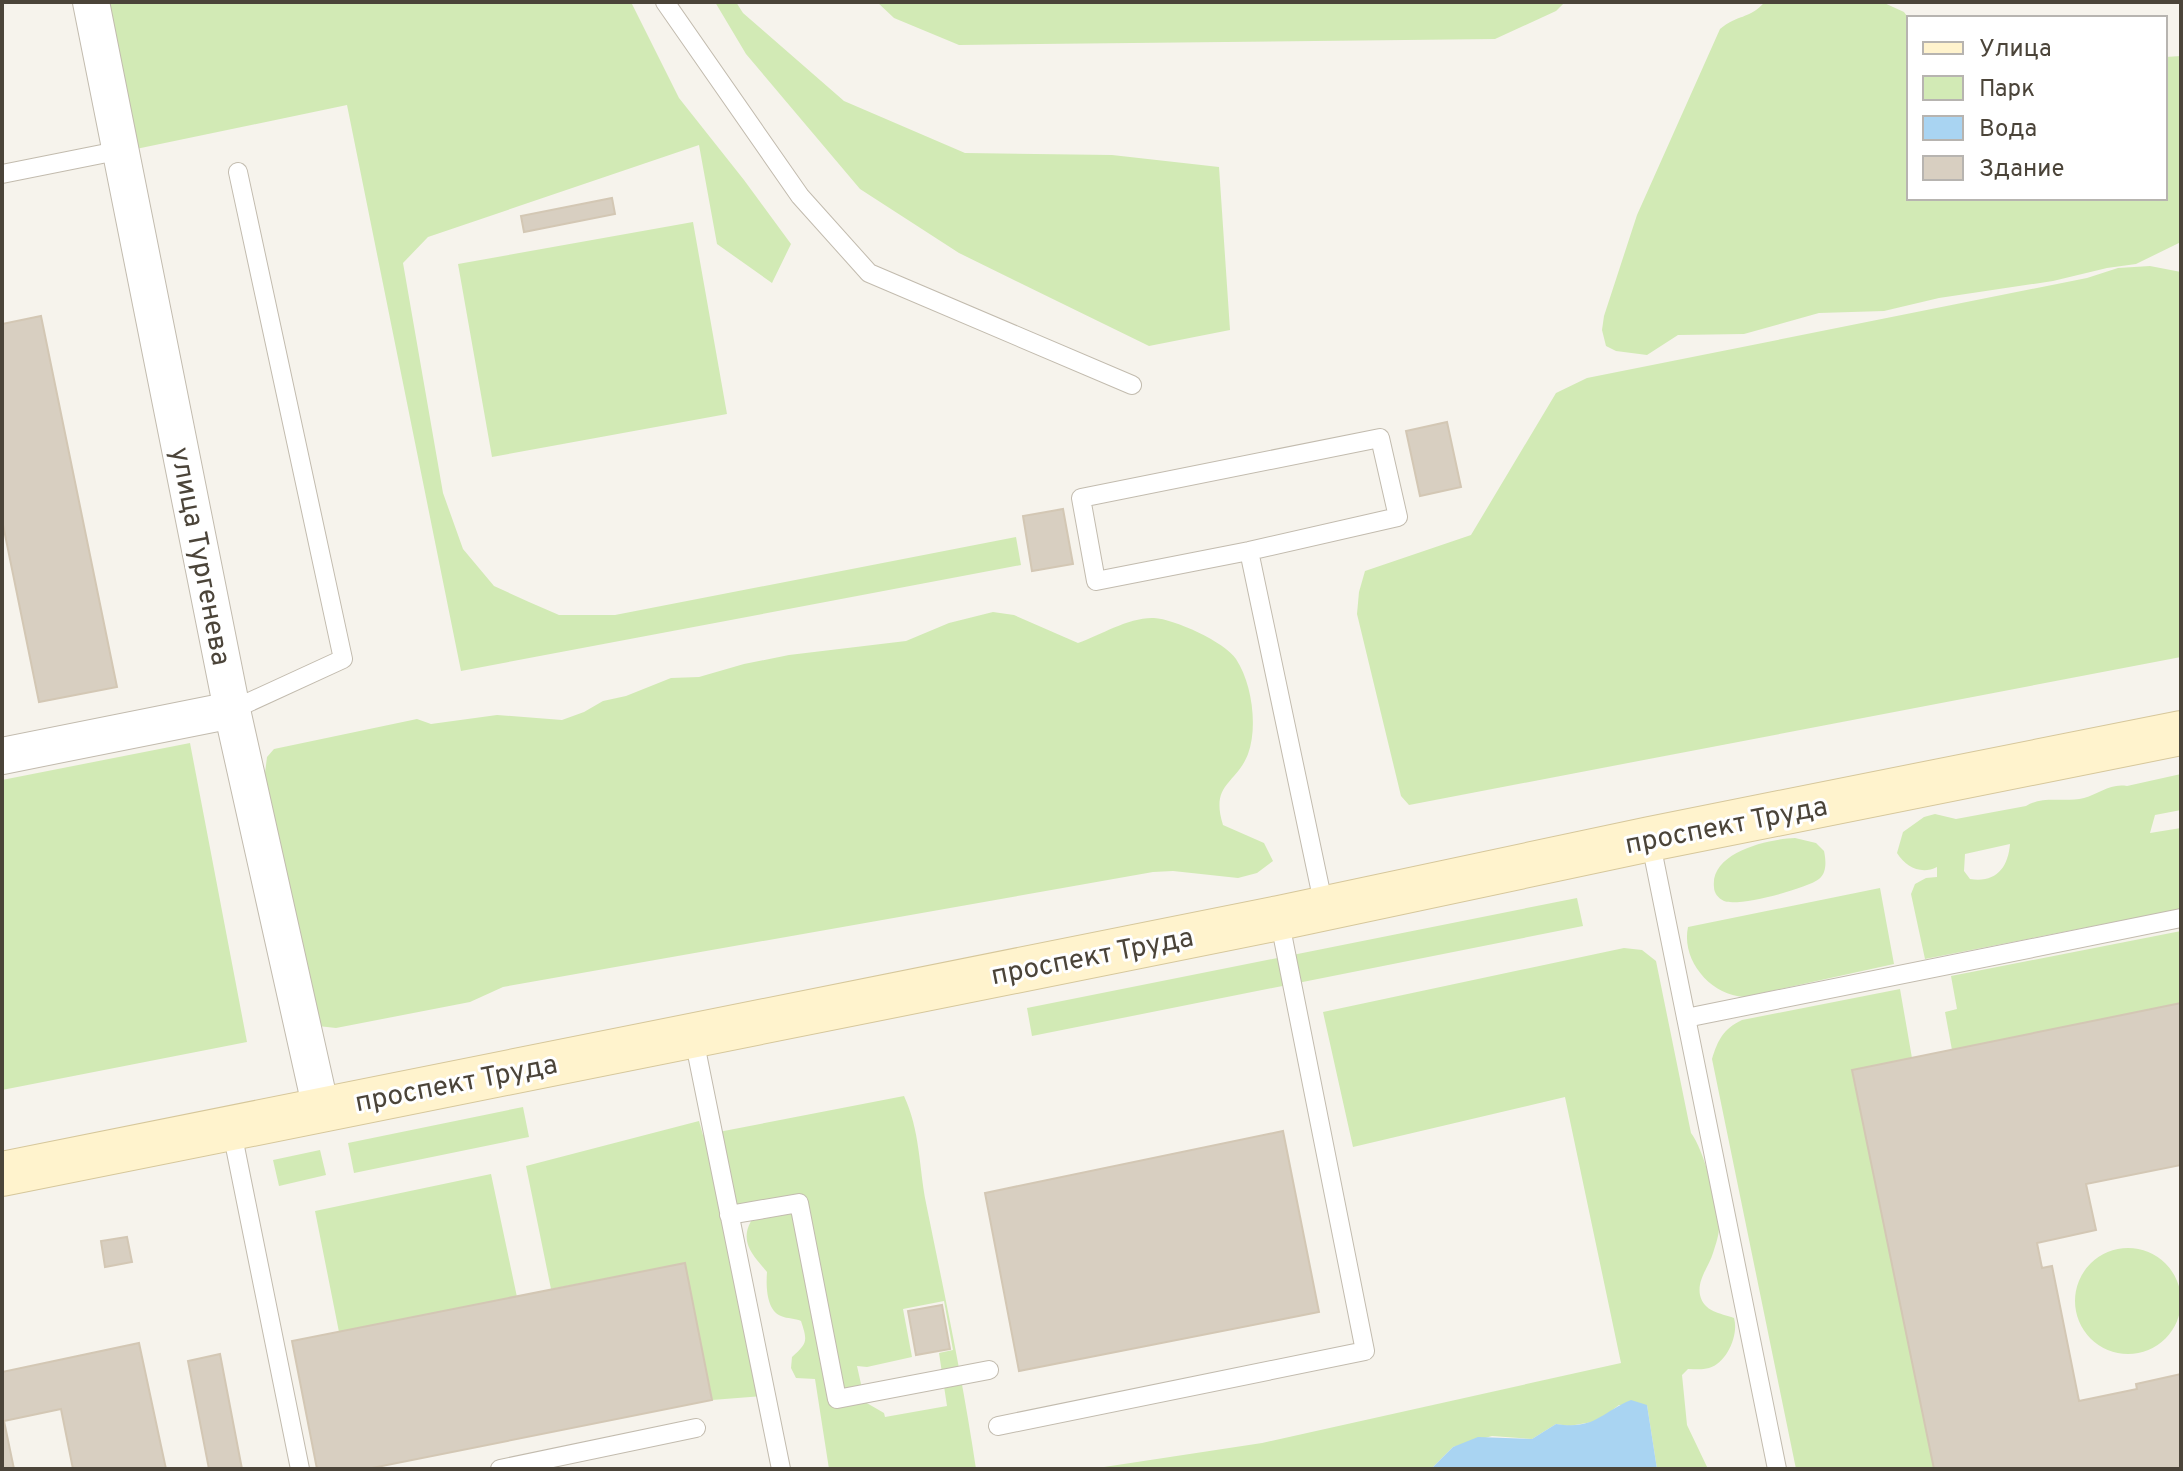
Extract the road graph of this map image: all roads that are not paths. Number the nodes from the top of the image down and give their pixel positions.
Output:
1 (91, 2) edge
2 (665, 2) edge
3 (122, 150) junction
4 (238, 172) dead end
5 (2, 174) edge
6 (1132, 385) dead end
7 (1249, 551) junction
8 (232, 710) junction
9 (2181, 733) edge
10 (2, 756) edge
11 (1650, 839) junction
12 (1324, 907) junction
13 (1279, 918) junction
14 (2181, 918) edge
15 (1686, 1018) junction
16 (693, 1034) junction
17 (321, 1109) junction
18 (231, 1127) junction
19 (2, 1174) edge
20 (729, 1215) junction
21 (989, 1370) dead end
22 (998, 1426) dead end
23 (696, 1428) dead end
24 (300, 1469) edge
25 (500, 1469) edge
26 (781, 1469) edge
27 (1777, 1469) edge

1 - 3 street, улица Тургенева
2 - 6 lane
3 - 5 lane
3 - 8 street, улица Тургенева
4 - 8 lane
7 - 7 lane
7 - 12 lane
8 - 10 street
8 - 17 street, улица Тургенева
9 - 11 main road, проспект Труда
11 - 12 main road, проспект Труда
11 - 15 lane
12 - 13 main road, проспект Труда
13 - 16 main road, проспект Труда
13 - 22 lane
14 - 15 lane
15 - 27 lane
16 - 17 main road, проспект Труда
16 - 20 lane
17 - 18 main road, проспект Труда
18 - 19 main road, проспект Труда
18 - 24 lane
20 - 21 lane
20 - 26 lane
23 - 25 lane

